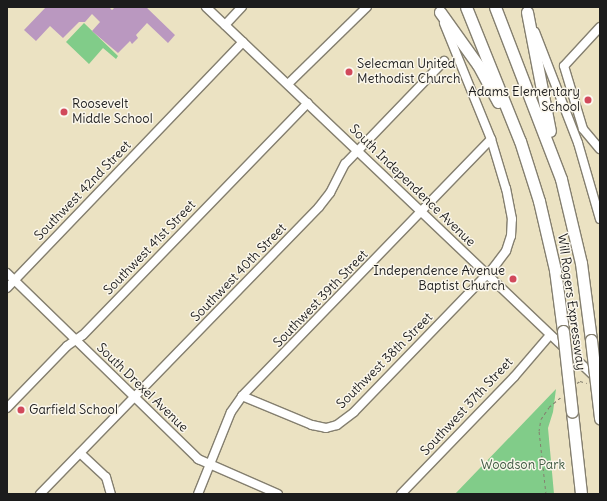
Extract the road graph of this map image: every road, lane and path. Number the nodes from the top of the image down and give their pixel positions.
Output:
1 (206, 7) edge
2 (242, 7) edge
3 (367, 7) edge
4 (466, 7) edge
5 (496, 7) edge
6 (439, 9) edge
7 (526, 10) edge
8 (225, 24) junction
9 (600, 27) edge
10 (243, 42) junction
11 (444, 61) dead end
12 (288, 84) junction
13 (308, 103) junction
14 (491, 139) junction
15 (520, 141) junction
16 (600, 149) edge
17 (358, 150) junction
18 (554, 158) junction
19 (422, 212) junction
20 (600, 219) edge
21 (7, 273) edge
22 (487, 275) junction
23 (14, 280) junction
24 (7, 288) edge
25 (550, 335) junction
26 (75, 340) junction
27 (597, 383) edge
28 (574, 386) dead end
29 (564, 394) dead end
30 (242, 396) junction
31 (134, 398) junction
32 (7, 408) edge
33 (600, 418) edge
34 (80, 453) junction
35 (209, 466) junction
36 (40, 494) edge
37 (111, 494) edge
38 (198, 494) edge
39 (278, 494) edge
40 (401, 494) edge
41 (546, 494) edge
42 (581, 494) edge

1 - 8 street, South Independence Avenue
2 - 8 street
3 - 12 street
4 - 15 highway, Will Rogers Expressway
5 - 18 highway, Will Rogers Expressway
6 - 14 street, Southwest 38th Street
6 - 15 highway
7 - 18 highway
7 - 20 street
8 - 10 street, South Independence Avenue
9 - 16 street
10 - 12 street, South Independence Avenue
10 - 23 street, Southwest 42nd Street
11 - 17 street, Southwest 40th Street
12 - 13 street, South Independence Avenue
13 - 17 street, South Independence Avenue
13 - 26 street, Southwest 41st Street
14 - 19 street, Southwest 39th Street
14 - 22 street, Southwest 38th Street
15 - 42 highway, Will Rogers Expressway, bridge
17 - 19 street, South Independence Avenue
17 - 31 street, Southwest 40th Street
18 - 33 highway, Will Rogers Expressway, bridge
19 - 22 street, South Independence Avenue
19 - 30 street, Southwest 39th Street
21 - 23 street, South Drexel Avenue
22 - 25 street, South Independence Avenue
22 - 30 street, Southwest 38th Street
23 - 24 street, Southwest 42nd Street
23 - 26 street, South Drexel Avenue
25 - 27 street, South Independence Avenue
25 - 40 street, Southwest 37th Street
26 - 31 street, South Drexel Avenue
26 - 32 street, Southwest 41st Street
27 - 28 path
29 - 41 path
30 - 35 street, Southwest 39th Street
31 - 34 street, Southwest 40th Street
31 - 35 street, South Drexel Avenue
34 - 36 street, Southwest 40th Street
34 - 37 street
35 - 38 street, Southwest 39th Street
35 - 39 street, South Drexel Avenue

